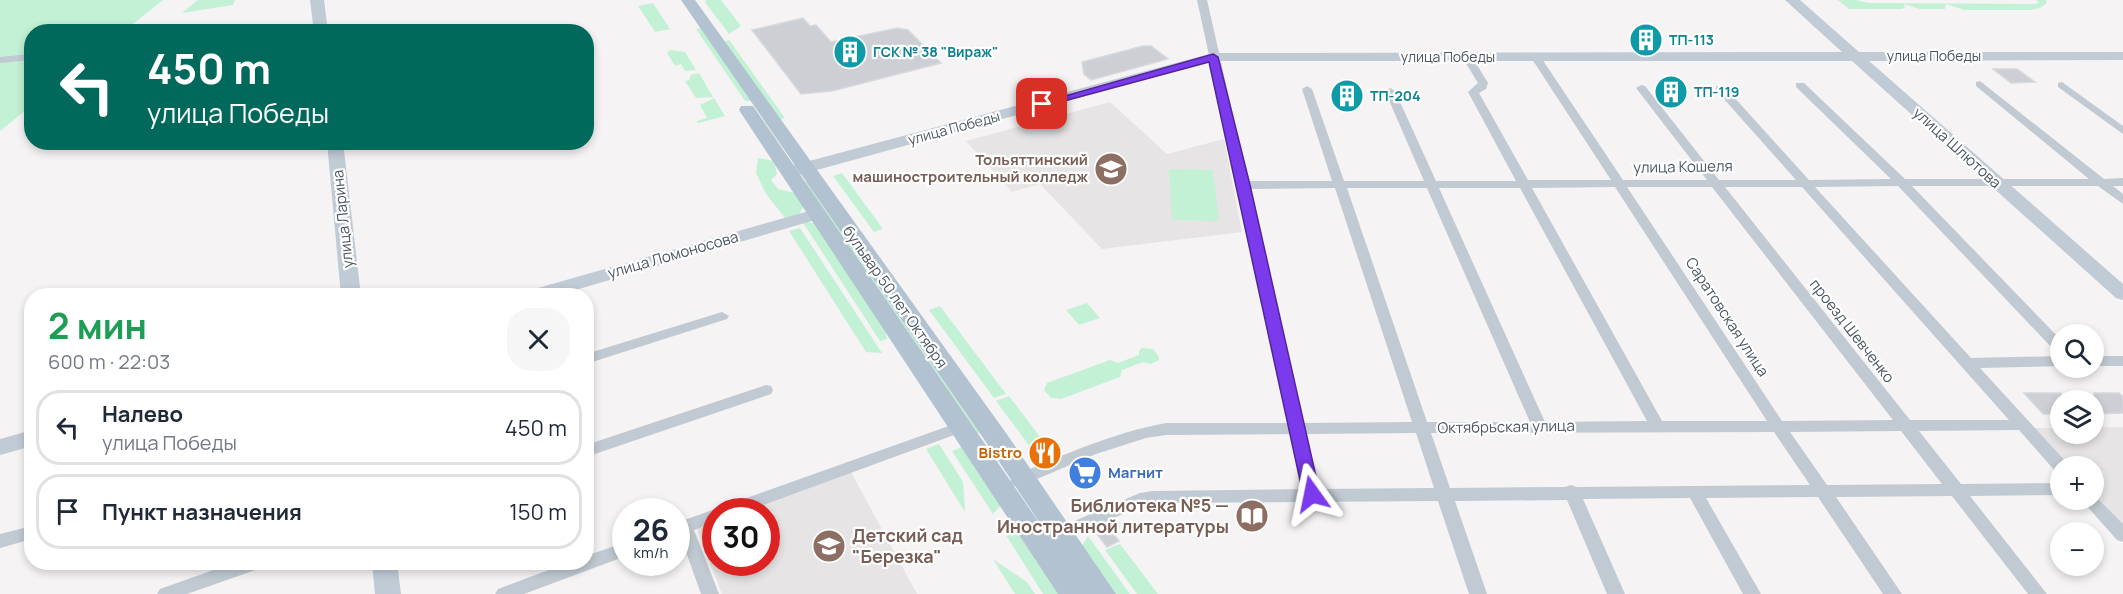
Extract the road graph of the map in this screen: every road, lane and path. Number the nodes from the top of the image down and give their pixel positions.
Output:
1 (317, 0) edge
2 (672, 0) edge
3 (688, 0) edge
4 (1202, 0) edge
5 (1792, 0) edge
6 (320, 24) edge
7 (697, 25) junction
8 (1855, 56) junction
9 (2123, 56) edge
10 (1213, 57) junction
11 (1467, 57) junction
12 (1536, 57) junction
13 (24, 58) edge
14 (0, 60) edge
15 (1980, 84) dead end
16 (1800, 85) dead end
17 (2061, 85) dead end
18 (1641, 88) dead end
19 (1720, 88) dead end
20 (1307, 89) dead end
21 (1390, 91) dead end
22 (2123, 131) edge
23 (336, 150) edge
24 (797, 170) junction
25 (1900, 181) junction
26 (1713, 182) junction
27 (1803, 182) junction
28 (1995, 182) junction
29 (2100, 182) junction
30 (2123, 182) edge
31 (1524, 183) junction
32 (1619, 183) junction
33 (1244, 185) junction
34 (1340, 185) junction
35 (1432, 185) junction
36 (2123, 200) edge
37 (816, 214) junction
38 (350, 288) edge
39 (559, 288) edge
40 (2123, 294) edge
41 (722, 316) dead end
42 (2050, 338) edge
43 (594, 356) edge
44 (2050, 361) edge
45 (2104, 361) edge
46 (2123, 362) edge
47 (1967, 363) junction
48 (766, 390) dead end
49 (2023, 425) junction
50 (1539, 426) junction
51 (1657, 426) junction
52 (1778, 426) junction
53 (1907, 426) junction
54 (960, 427) junction
55 (1297, 428) junction
56 (1422, 428) junction
57 (24, 440) edge
58 (0, 447) edge
59 (594, 448) edge
60 (2051, 456) edge
61 (1023, 478) junction
62 (1000, 488) junction
63 (2050, 489) edge
64 (1822, 490) junction
65 (1957, 490) junction
66 (1694, 491) junction
67 (1571, 492) junction
68 (1444, 493) junction
69 (1312, 494) junction
70 (763, 498) edge
71 (2100, 510) edge
72 (24, 534) edge
73 (1060, 534) junction
74 (2123, 535) edge
75 (0, 542) edge
76 (1038, 543) junction
77 (690, 548) edge
78 (612, 554) edge
79 (594, 561) edge
80 (235, 570) edge
81 (385, 570) edge
82 (569, 570) edge
83 (166, 594) edge
84 (388, 594) edge
85 (504, 594) edge
86 (710, 594) edge
87 (1073, 594) edge
88 (1102, 594) edge
89 (1478, 594) edge
90 (1616, 594) edge
91 (1752, 594) edge
92 (1893, 594) edge
93 (2038, 594) edge

1 - 6 main road
2 - 7 main road, бульвар 50 лет Октября
3 - 7 main road, бульвар 50 лет Октября
4 - 10 street
5 - 8 main road, улица Шлютова
7 - 24 main road, бульвар 50 лет Октября
8 - 9 main road, улица Победы
8 - 12 main road, улица Победы
8 - 28 main road, улица Шлютова
10 - 11 main road, улица Победы
10 - 24 main road, улица Победы
10 - 33 street
11 - 12 main road, улица Победы
11 - 31 street
12 - 32 street, Саратовская улица
13 - 14 street
15 - 29 street
16 - 25 street
17 - 22 street
18 - 26 street, проезд Шевченко
19 - 27 street
20 - 34 street
21 - 35 street
23 - 38 main road, улица Ларина
24 - 37 main road, бульвар 50 лет Октября
24 - 61 main road, бульвар 50 лет Октября
25 - 27 street, улица Кошеля
25 - 28 street, улица Кошеля
25 - 42 street
26 - 27 street, улица Кошеля
26 - 32 street, улица Кошеля
26 - 53 street, проезд Шевченко
27 - 47 street
28 - 29 street, улица Кошеля
28 - 40 main road, улица Шлютова
29 - 30 street, улица Кошеля
29 - 36 street
31 - 32 street, улица Кошеля
31 - 35 street, улица Кошеля
31 - 51 street
32 - 52 street, Саратовская улица
33 - 34 street, улица Кошеля
33 - 55 street
34 - 35 street, улица Кошеля
34 - 56 street
35 - 50 street
37 - 39 main road, улица Ломоносова
37 - 54 main road, бульвар 50 лет Октября
41 - 43 street
44 - 47 street
45 - 46 street
47 - 49 street
48 - 59 street
49 - 53 street, Октябрьская улица
49 - 60 street
50 - 51 street, Октябрьская улица
50 - 56 street, Октябрьская улица
51 - 52 street, Октябрьская улица
52 - 53 street, Октябрьская улица
52 - 64 street, Саратовская улица
53 - 65 street, проезд Шевченко
54 - 62 main road, бульвар 50 лет Октября
54 - 70 street
55 - 56 street, Октябрьская улица
55 - 61 street, Октябрьская улица
55 - 69 street
56 - 68 street
57 - 58 main road
61 - 62 street, Октябрьская улица
61 - 73 main road, бульвар 50 лет Октября
62 - 76 main road, бульвар 50 лет Октября
63 - 65 street
64 - 65 street
64 - 66 street
64 - 92 street, Саратовская улица
65 - 93 street, проезд Шевченко
66 - 67 street
66 - 91 street
67 - 68 street
67 - 90 street
68 - 69 street
68 - 89 street
69 - 73 street
71 - 74 street
72 - 75 street
73 - 76 street
73 - 88 main road, бульвар 50 лет Октября
76 - 87 main road, бульвар 50 лет Октября
77 - 86 street
78 - 79 street
80 - 83 street
81 - 84 main road
82 - 85 street

